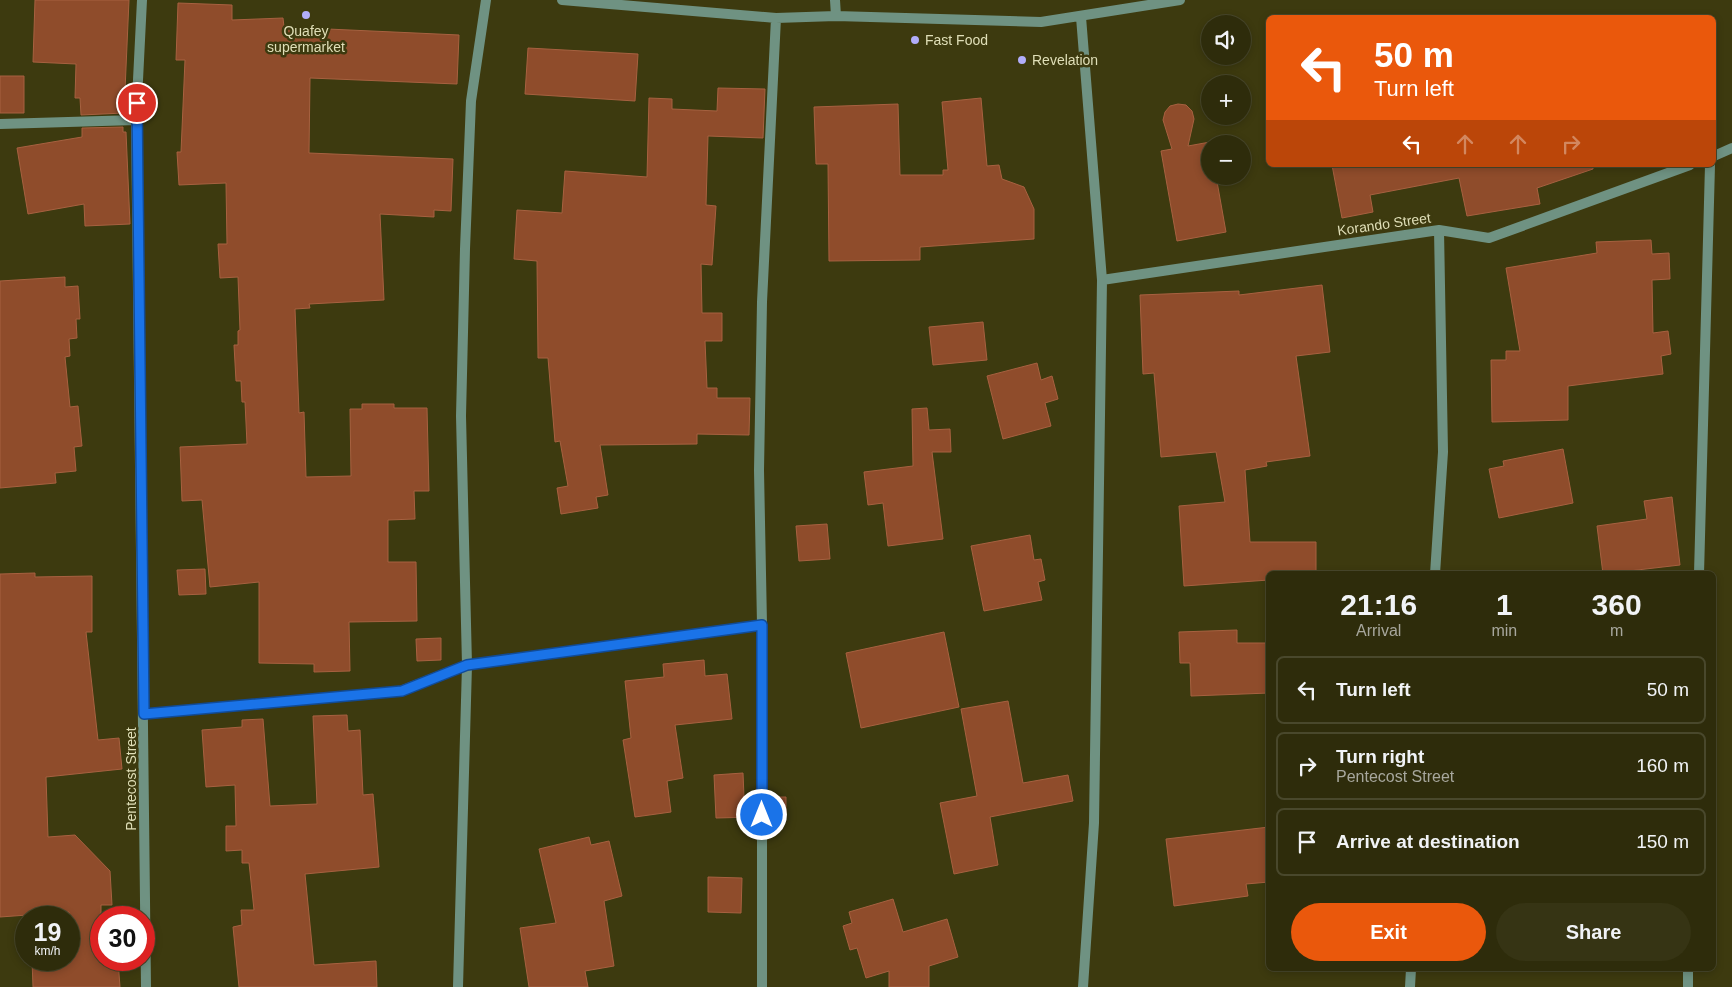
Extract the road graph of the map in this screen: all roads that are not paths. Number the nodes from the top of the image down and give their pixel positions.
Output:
1 (142, 0) edge
2 (486, 0) edge
3 (562, 0) edge
4 (835, 0) edge
5 (1180, 0) edge
6 (836, 16) junction
7 (1081, 17) junction
8 (776, 18) junction
9 (136, 120) junction
10 (0, 124) edge
11 (1732, 148) edge
12 (1716, 155) edge
13 (1684, 167) edge
14 (1710, 167) edge
15 (1439, 230) junction
16 (1102, 280) junction
17 (1435, 571) edge
18 (1699, 571) edge
19 (762, 625) junction
20 (467, 665) junction
21 (144, 714) junction
22 (1411, 971) edge
23 (1688, 971) edge
24 (146, 987) edge
25 (458, 987) edge
26 (762, 987) edge
27 (1083, 987) edge
28 (1410, 987) edge
29 (1688, 987) edge

1 - 9 street, Pentecost Street
2 - 20 street
3 - 8 street
4 - 6 street
5 - 7 street
6 - 7 street
6 - 8 street
7 - 16 street
8 - 19 street
9 - 10 street
9 - 21 street, Pentecost Street
11 - 12 street
13 - 15 street, Korando Street
14 - 18 street
15 - 16 street, Korando Street
15 - 17 street
16 - 27 street
19 - 20 street
19 - 26 street
20 - 21 street
20 - 25 street
21 - 24 street, Pentecost Street
22 - 28 street
23 - 29 street

